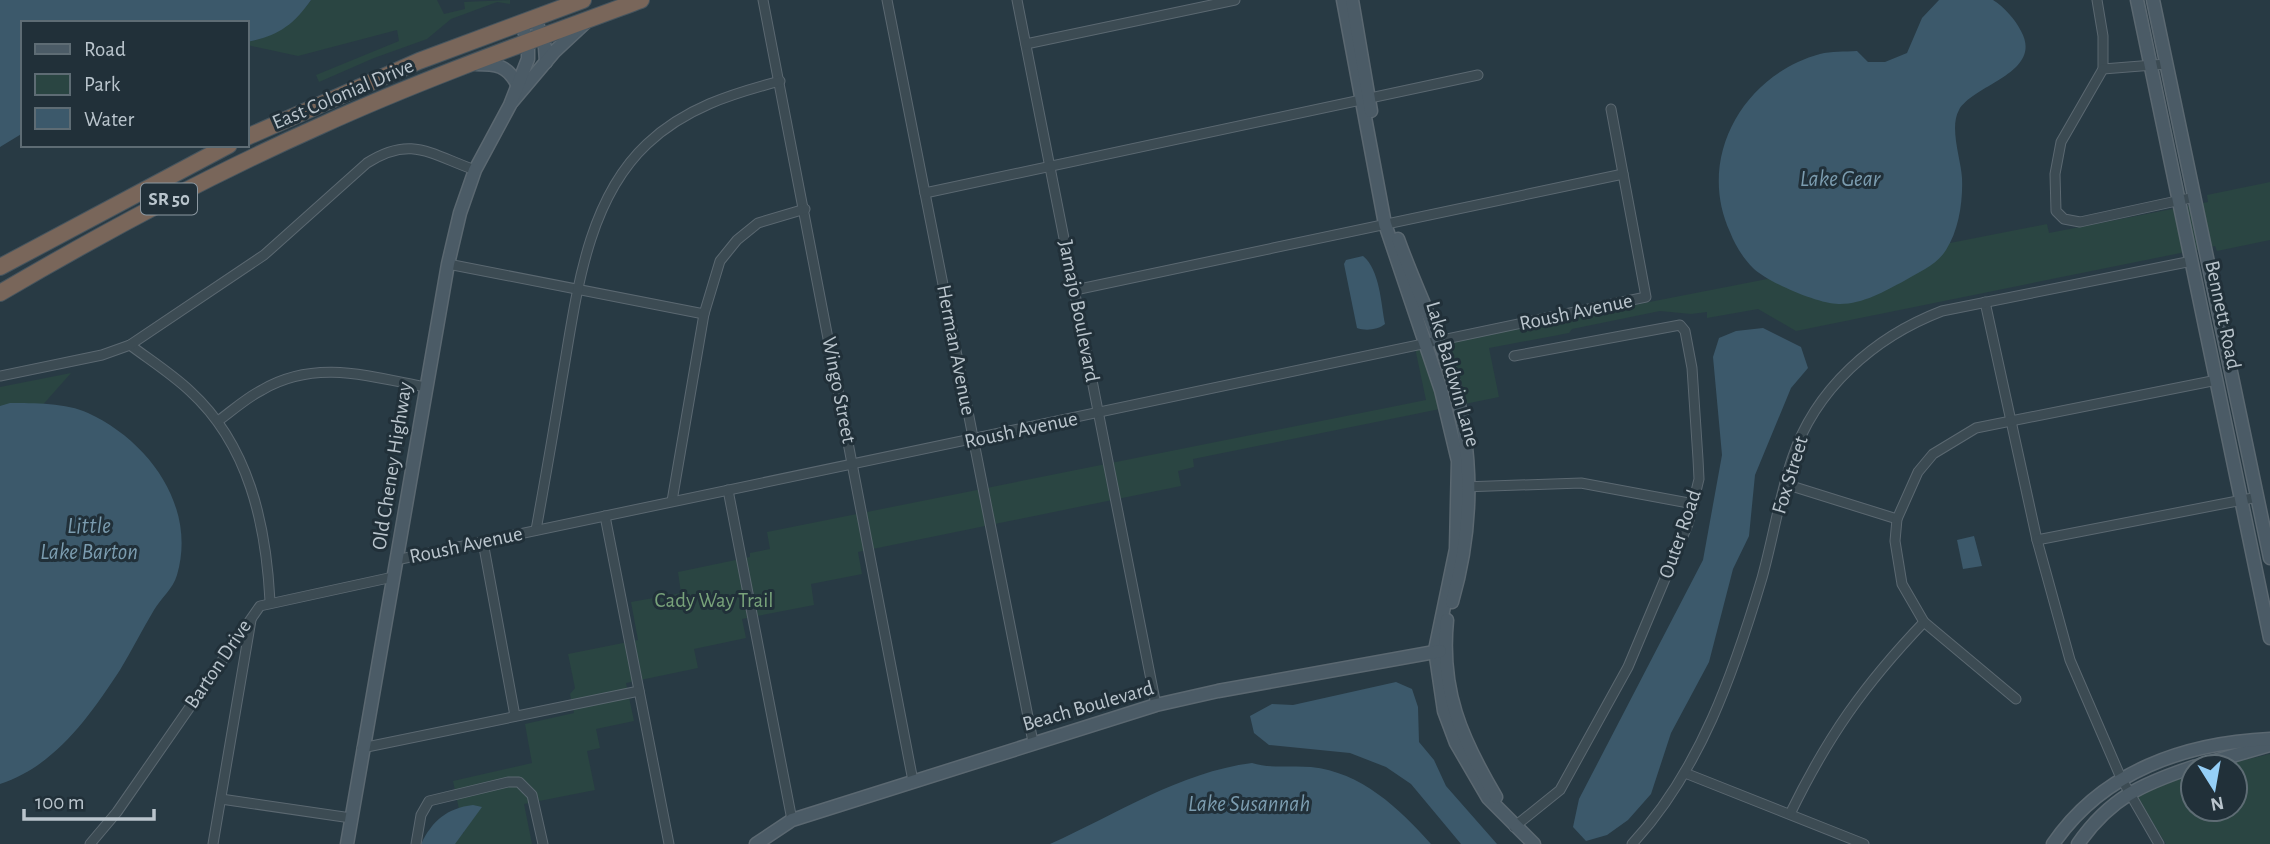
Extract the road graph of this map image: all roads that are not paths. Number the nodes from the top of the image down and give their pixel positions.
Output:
1 (583, 0) edge
2 (641, 0) edge
3 (763, 0) edge
4 (887, 0) edge
5 (1017, 0) edge
6 (1235, 0) edge
7 (1343, 0) edge
8 (1352, 0) edge
9 (2097, 0) edge
10 (2137, 0) edge
11 (2153, 0) edge
12 (590, 19) junction
13 (528, 20) junction
14 (535, 40) junction
15 (1026, 44) junction
16 (545, 62) junction
17 (2166, 64) junction
18 (466, 65) junction
19 (2151, 67) junction
20 (2103, 69) junction
21 (1478, 75) dead end
22 (780, 81) junction
23 (517, 84) junction
24 (1364, 99) junction
25 (510, 105) junction
26 (1611, 109) dead end
27 (248, 137) edge
28 (225, 147) edge
29 (210, 154) junction
30 (1050, 167) junction
31 (475, 170) junction
32 (170, 174) junction
33 (1623, 174) junction
34 (925, 193) junction
35 (179, 194) junction
36 (2195, 197) junction
37 (2179, 201) junction
38 (805, 209) junction
39 (1388, 223) junction
40 (2192, 261) junction
41 (55, 262) junction
42 (448, 264) junction
43 (0, 267) edge
44 (578, 288) junction
45 (1074, 290) junction
46 (0, 293) edge
47 (1985, 302) junction
48 (704, 314) junction
49 (1433, 344) junction
50 (130, 345) junction
51 (1514, 356) dead end
52 (0, 376) edge
53 (2217, 380) junction
54 (425, 387) junction
55 (1099, 414) junction
56 (2008, 420) junction
57 (218, 421) junction
58 (974, 439) junction
59 (853, 465) junction
60 (1785, 484) junction
61 (1465, 487) junction
62 (728, 490) junction
63 (2258, 497) junction
64 (2242, 500) junction
65 (672, 501) junction
66 (1694, 504) junction
67 (605, 516) junction
68 (1897, 519) junction
69 (536, 530) junction
70 (2037, 540) junction
71 (483, 542) junction
72 (2270, 558) edge
73 (396, 560) junction
74 (393, 577) junction
75 (270, 601) junction
76 (252, 614) junction
77 (1924, 622) junction
78 (2270, 638) edge
79 (1439, 651) junction
80 (639, 691) junction
81 (2016, 699) dead end
82 (1156, 705) junction
83 (515, 716) junction
84 (2270, 739) edge
85 (1033, 741) junction
86 (2270, 745) edge
87 (362, 747) junction
88 (2242, 753) edge
89 (1685, 773) junction
90 (2179, 773) edge
91 (2121, 778) junction
92 (913, 781) junction
93 (2128, 792) junction
94 (221, 799) junction
95 (1790, 814) junction
96 (351, 818) junction
97 (792, 820) junction
98 (1514, 827) junction
99 (90, 844) edge
100 (213, 844) edge
101 (347, 844) edge
102 (416, 844) edge
103 (542, 844) edge
104 (669, 844) edge
105 (755, 844) edge
106 (1534, 844) edge
107 (1633, 844) edge
108 (1864, 844) edge
109 (2053, 844) edge
110 (2078, 844) edge
111 (2159, 844) edge

1 - 13 highway, East Colonial Drive
2 - 12 highway, East Colonial Drive / SR 50
3 - 22 street, Wingo Street
4 - 34 street, Herman Avenue
5 - 15 street, Jamajo Boulevard
6 - 15 street
7 - 24 street, Lake Baldwin Lane
8 - 24 street, Lake Baldwin Lane
9 - 20 street
10 - 19 street, Bennett Road
11 - 17 street, Bennett Road
12 - 14 highway, East Colonial Drive / SR 50
12 - 16 street, Old Cheney Highway
13 - 14 street
13 - 27 highway, East Colonial Drive
14 - 16 street
14 - 18 highway, East Colonial Drive / SR 50
14 - 23 street, Old Cheney Highway
15 - 30 street, Jamajo Boulevard
16 - 25 street, Old Cheney Highway
17 - 19 street
17 - 36 street, Bennett Road
18 - 23 street
18 - 35 highway, East Colonial Drive / SR 50
19 - 20 street
19 - 37 street, Bennett Road
20 - 37 street
21 - 24 street
22 - 38 street, Wingo Street
22 - 44 street
23 - 25 street, Old Cheney Highway
24 - 30 street
24 - 39 street, Lake Baldwin Lane
25 - 31 street, Old Cheney Highway
26 - 33 street
28 - 29 highway, SR 50
29 - 32 highway, SR 50
29 - 35 highway
30 - 34 street
30 - 45 street, Jamajo Boulevard
31 - 42 street, Old Cheney Highway
31 - 50 street
32 - 41 highway
32 - 43 highway, SR 50
33 - 39 street
33 - 49 street, Roush Avenue
34 - 58 street, Herman Avenue
35 - 41 highway, East Colonial Drive / SR 50
36 - 37 street
36 - 63 street, Bennett Road
37 - 40 street, Bennett Road
38 - 48 street
38 - 59 street, Wingo Street
39 - 45 street
39 - 49 street, Lake Baldwin Lane
40 - 47 street, Fox Street
40 - 53 street, Bennett Road
41 - 46 highway, East Colonial Drive / SR 50
42 - 44 street
42 - 54 street, Old Cheney Highway
44 - 48 street
44 - 69 street
45 - 55 street, Jamajo Boulevard
47 - 56 street
47 - 60 street, Fox Street
48 - 65 street
49 - 55 street, Roush Avenue
49 - 61 street, Lake Baldwin Lane
50 - 52 street
50 - 57 street, Barton Drive
51 - 66 street, Outer Road
53 - 56 street
53 - 64 street, Bennett Road
54 - 57 street
54 - 73 street, Old Cheney Highway
55 - 58 street, Roush Avenue
55 - 82 street, Jamajo Boulevard
56 - 68 street
56 - 70 street
57 - 75 street, Barton Drive
58 - 59 street, Roush Avenue
58 - 85 street, Herman Avenue
59 - 62 street, Roush Avenue
59 - 92 street, Wingo Street
60 - 68 street
60 - 89 street, Fox Street
61 - 66 street
61 - 79 street, Lake Baldwin Lane
62 - 65 street, Roush Avenue
62 - 97 street
63 - 64 street
63 - 72 street, Bennett Road
64 - 70 street
64 - 78 street, Bennett Road
65 - 67 street, Roush Avenue
66 - 98 street, Outer Road
67 - 69 street, Roush Avenue
67 - 80 street
68 - 77 street
69 - 71 street, Roush Avenue
70 - 91 street
71 - 73 street, Roush Avenue
71 - 83 street
73 - 74 street, Old Cheney Highway
74 - 75 street, Roush Avenue
74 - 87 street, Old Cheney Highway
75 - 76 street, Barton Drive
76 - 94 street
76 - 99 street, Barton Drive
77 - 81 street
77 - 95 street
79 - 82 street, Beach Boulevard
79 - 98 street, Lake Baldwin Lane
80 - 83 street
80 - 104 street
82 - 85 street, Beach Boulevard
83 - 87 street
84 - 91 street
85 - 92 street, Beach Boulevard
86 - 88 street
87 - 96 street, Old Cheney Highway
89 - 95 street
89 - 107 street, Fox Street
90 - 93 street
91 - 93 street
91 - 109 street
92 - 97 street, Beach Boulevard
93 - 110 street
93 - 111 street
94 - 96 street
94 - 100 street
95 - 108 street
96 - 101 street, Old Cheney Highway
97 - 105 street, Beach Boulevard
98 - 106 street, Lake Baldwin Lane
102 - 103 street

